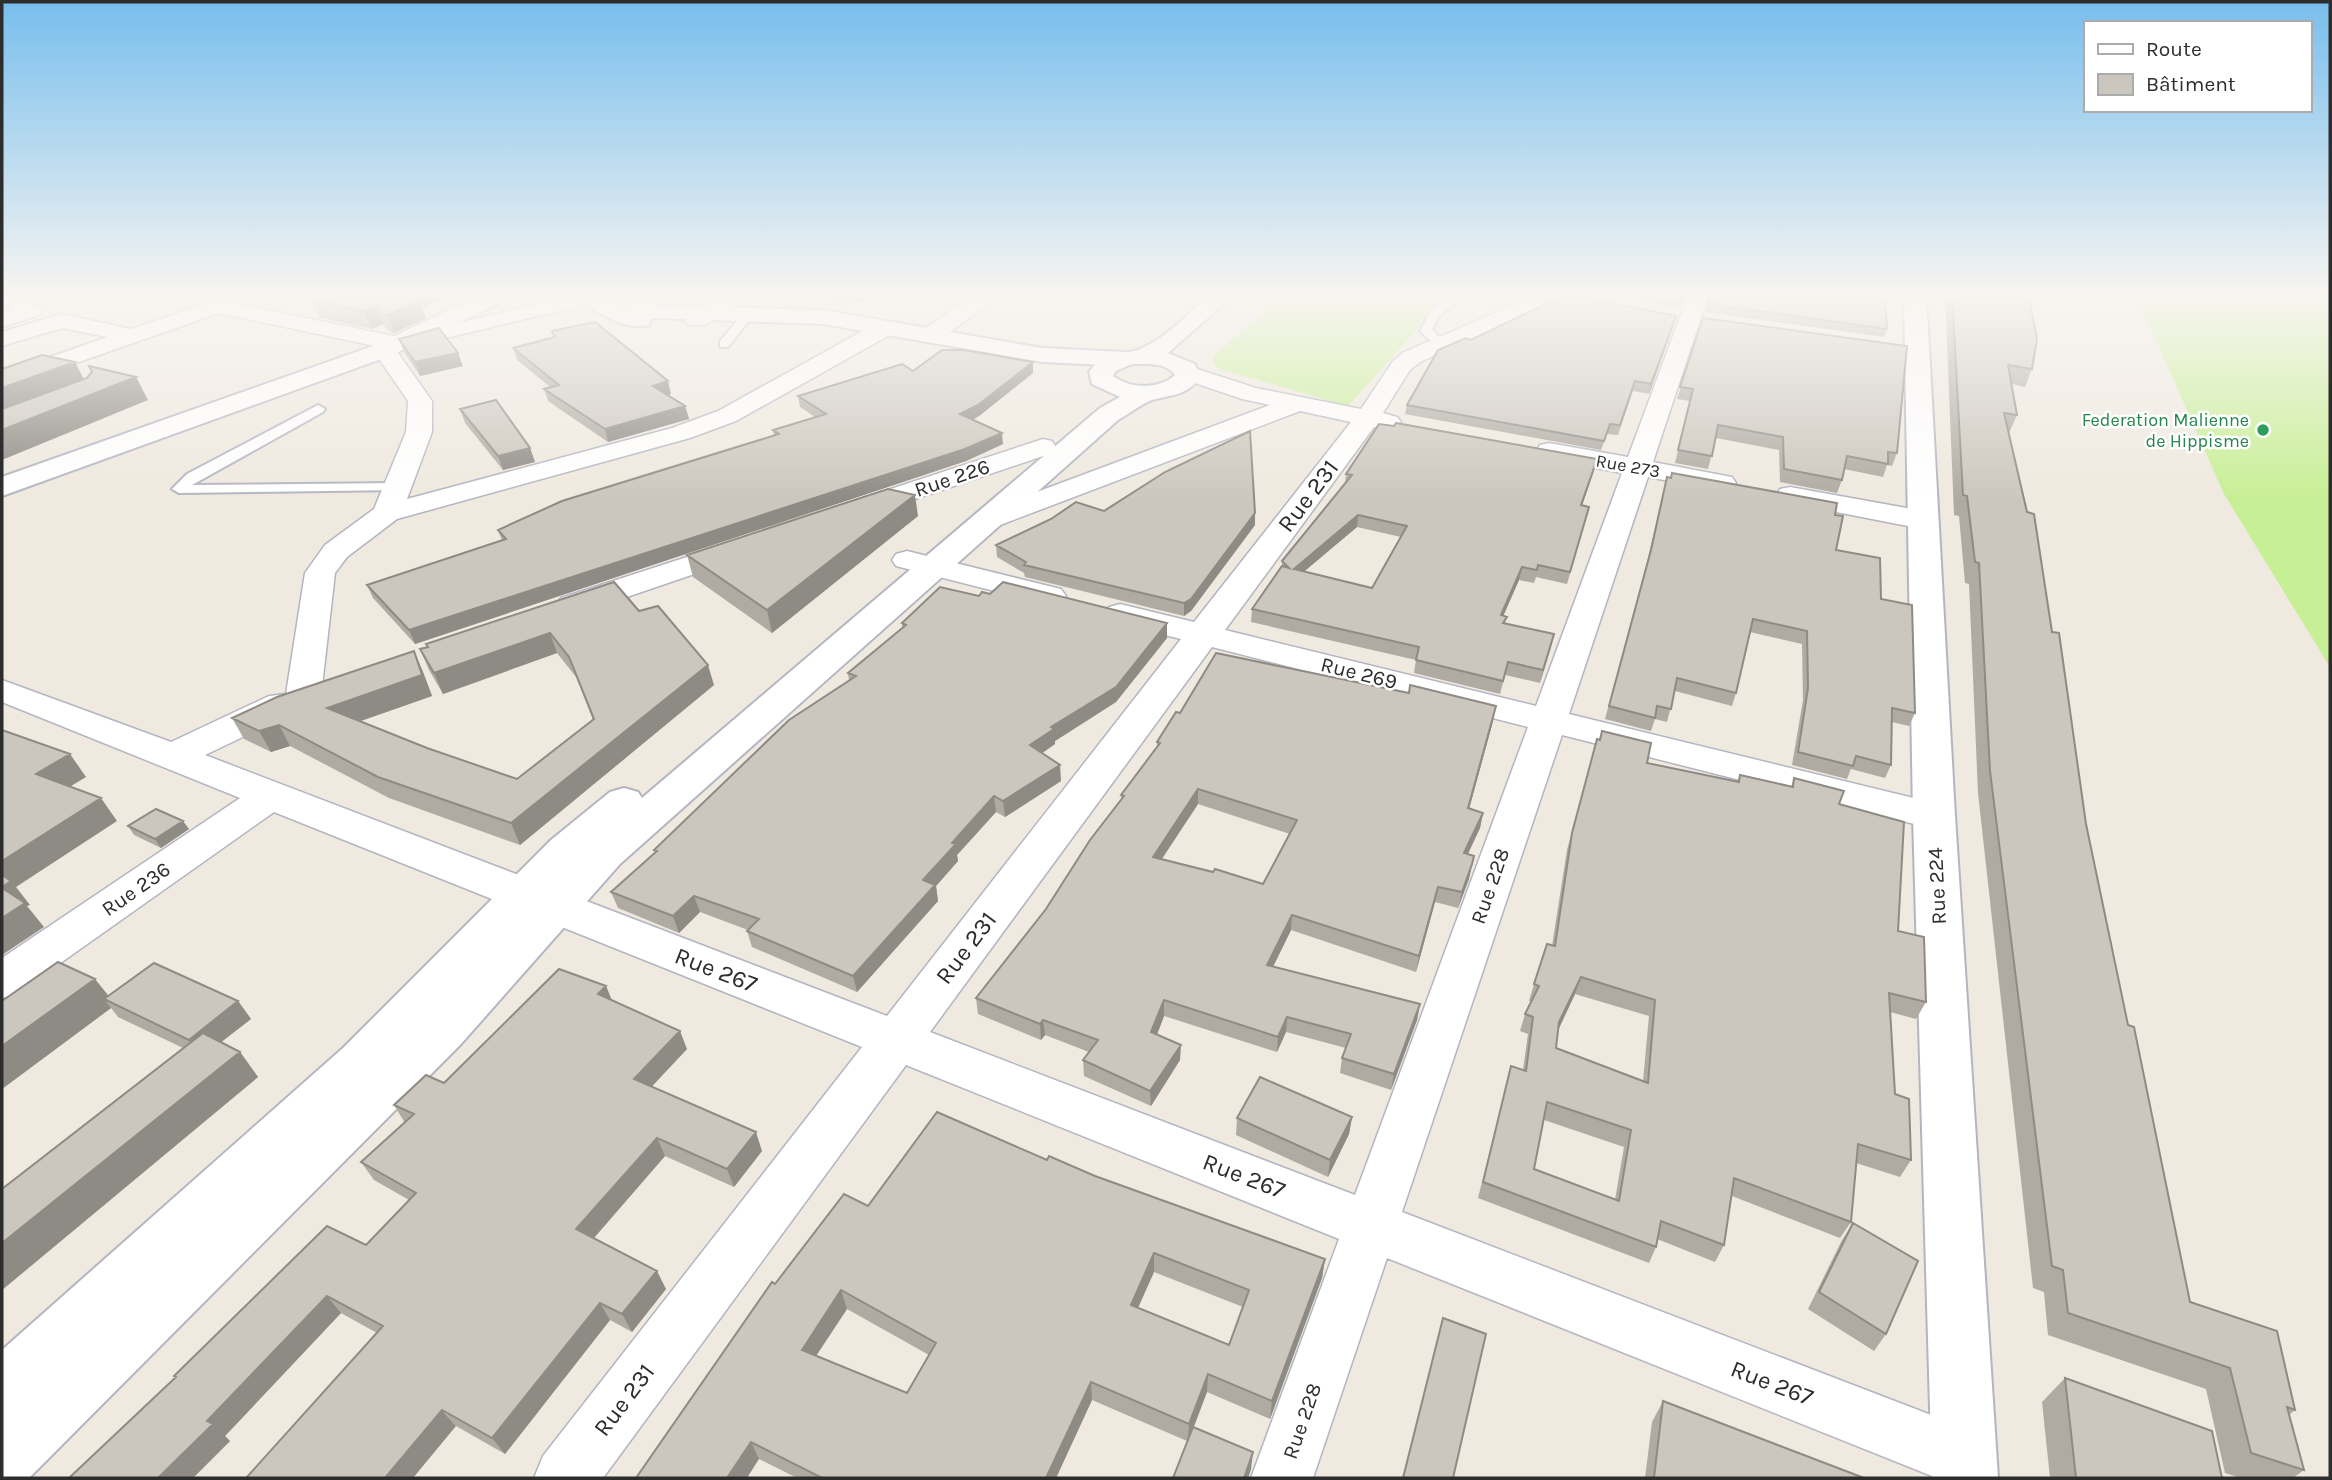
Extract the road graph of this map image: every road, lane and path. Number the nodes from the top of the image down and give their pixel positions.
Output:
1 (59, 362) edge
2 (350, 362) edge
3 (400, 362) edge
4 (824, 362) edge
5 (1072, 362) edge
6 (1147, 362) edge
7 (1162, 362) edge
8 (1173, 362) edge
9 (1188, 362) edge
10 (1406, 362) edge
11 (1675, 362) edge
12 (1917, 362) edge
13 (1186, 370) junction
14 (1132, 376) junction
15 (2, 382) edge
16 (1251, 394) junction
17 (1297, 404) junction
18 (318, 409) dead end
19 (1387, 422) junction
20 (1042, 447) junction
21 (1529, 448) edge
22 (1638, 467) junction
23 (2, 487) edge
24 (392, 500) junction
25 (831, 518) edge
26 (1923, 520) junction
27 (985, 521) junction
28 (765, 540) edge
29 (919, 563) junction
30 (541, 615) edge
31 (1203, 634) junction
32 (2, 690) edge
33 (1549, 720) junction
34 (173, 756) junction
35 (270, 796) junction
36 (1934, 817) junction
37 (539, 901) junction
38 (2, 982) edge
39 (896, 1041) junction
40 (1371, 1226) junction
41 (2, 1392) edge
42 (2, 1459) edge
43 (1965, 1468) edge
44 (565, 1478) edge
45 (1282, 1478) edge

1 - 15 street
2 - 23 street
3 - 24 street
4 - 24 street
5 - 14 street
6 - 14 street
7 - 14 street
8 - 13 street
9 - 13 street
10 - 19 street, Rue 231
11 - 22 street, Rue 228
12 - 26 street, Rue 224
13 - 14 street
13 - 16 street
14 - 16 street
14 - 20 street
14 - 27 street
16 - 17 street
17 - 19 street
17 - 27 street
18 - 24 lane
19 - 31 street, Rue 231
20 - 25 street, Rue 226
20 - 29 street
21 - 22 street, Rue 273
22 - 26 street, Rue 273
22 - 33 street, Rue 228
24 - 34 street
26 - 36 street, Rue 224
27 - 29 street
28 - 30 street
29 - 31 street, Rue 269
29 - 37 street
31 - 33 street, Rue 269
31 - 39 street, Rue 231
32 - 34 street, Rue 267
33 - 36 street, Rue 269
33 - 40 street, Rue 228
34 - 35 street, Rue 267
35 - 37 street, Rue 267
35 - 38 street, Rue 236
36 - 43 street, Rue 224
37 - 39 street, Rue 267
37 - 41 street
37 - 42 street
39 - 40 street, Rue 267
39 - 44 street, Rue 231
40 - 43 street, Rue 267
40 - 45 street, Rue 228

